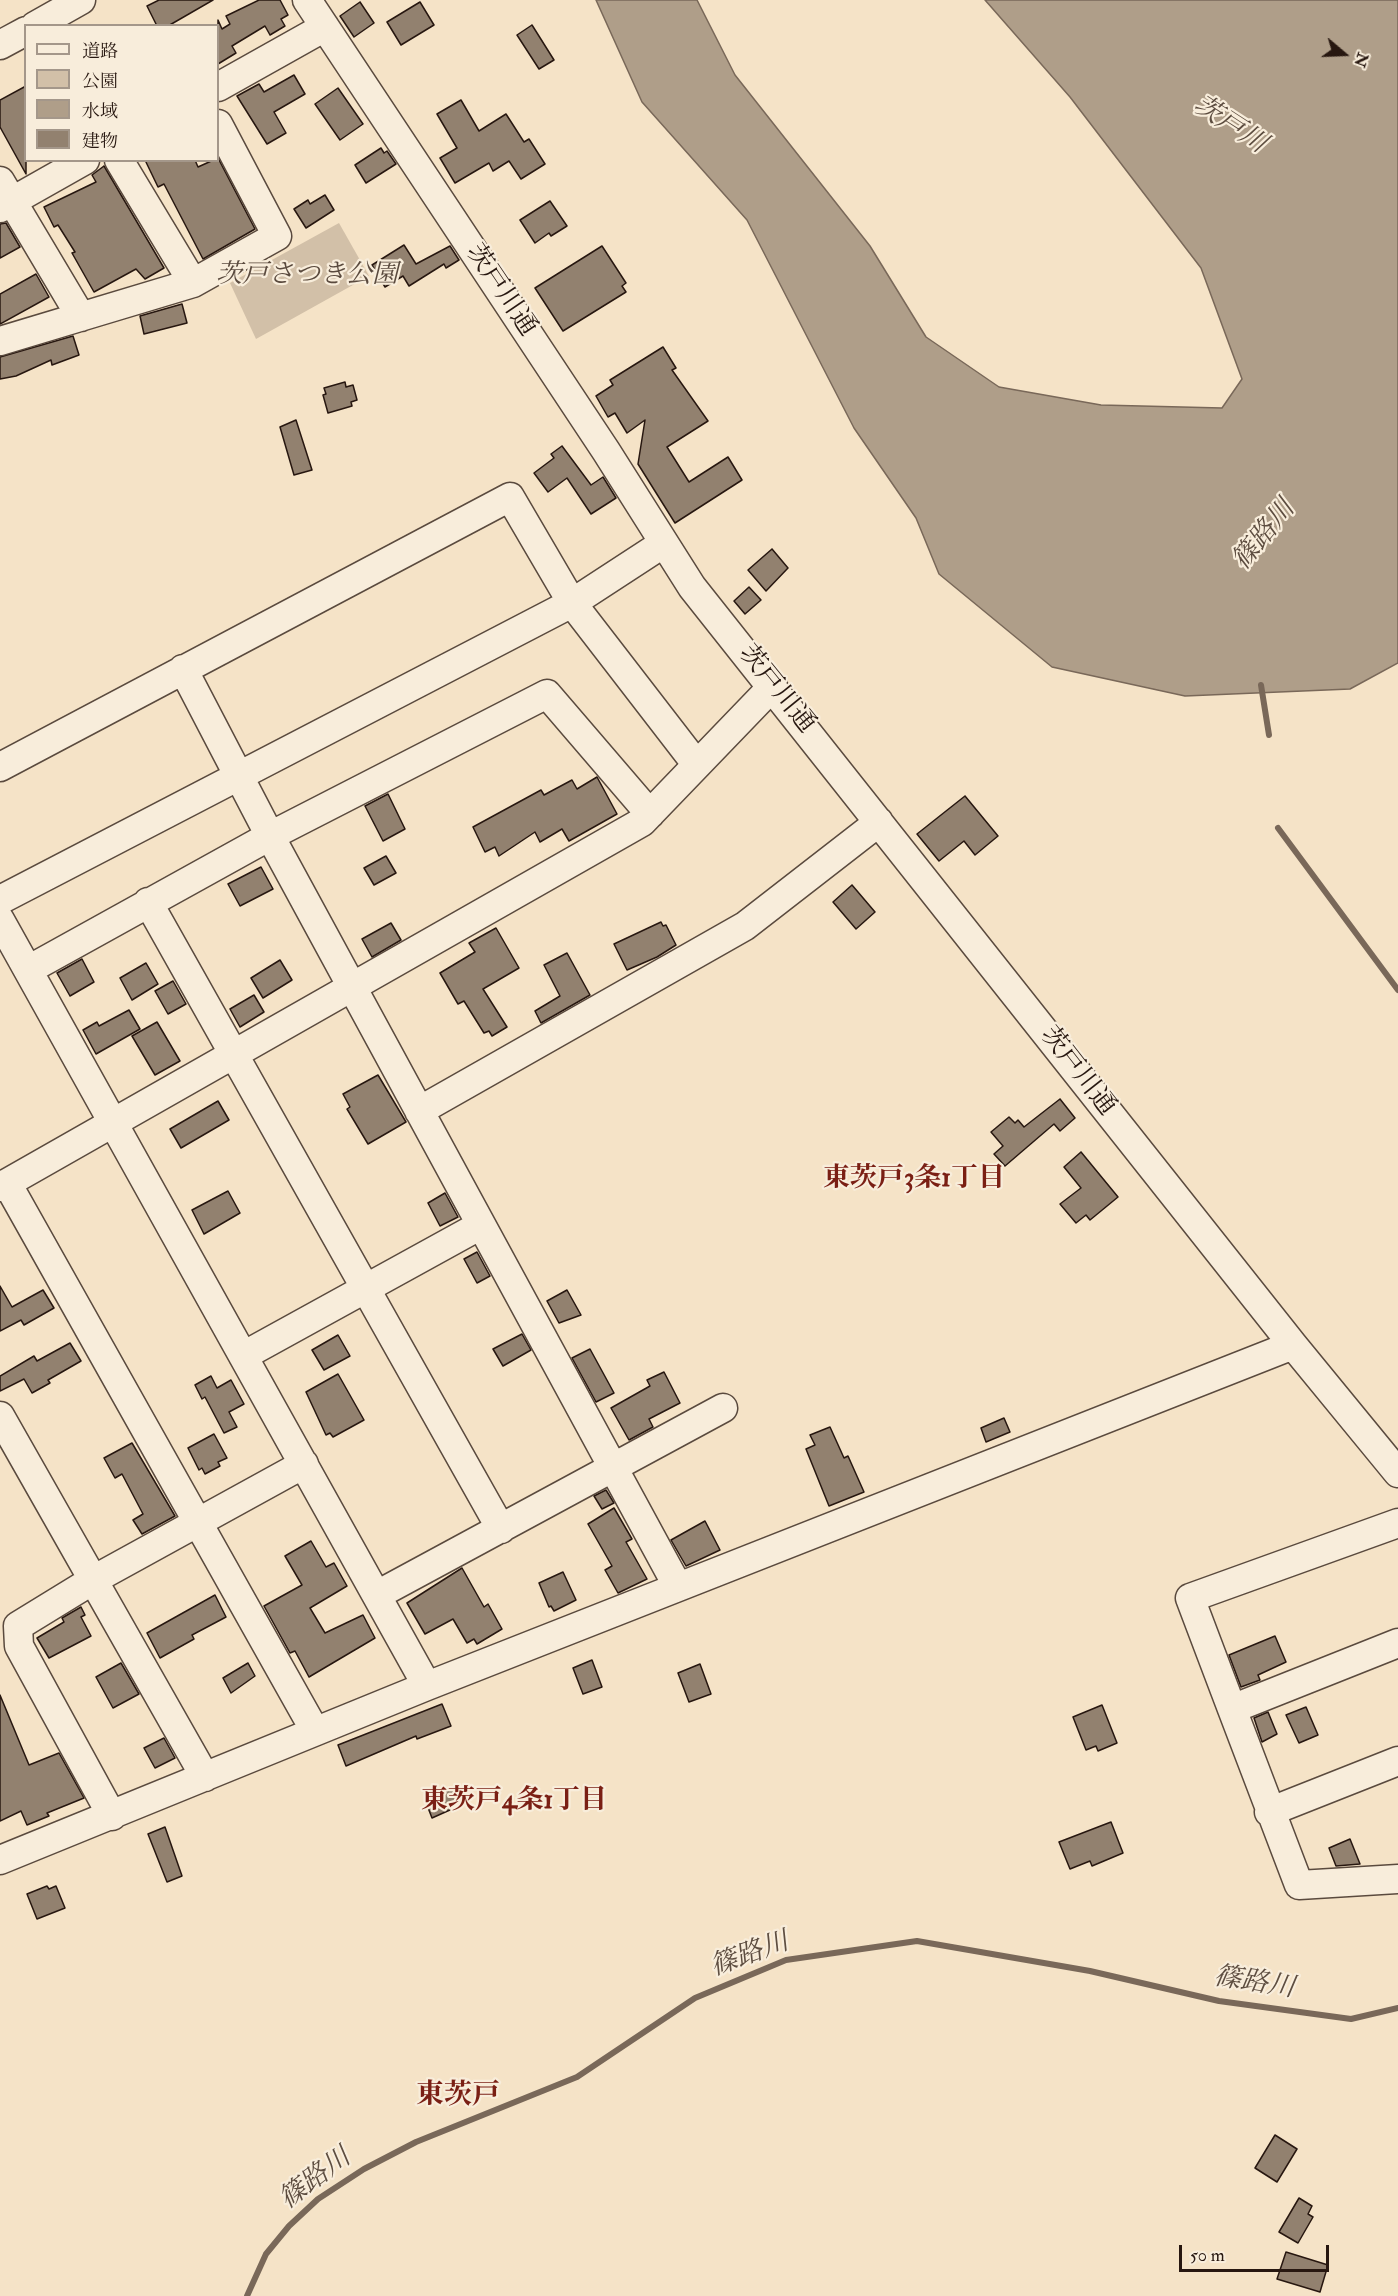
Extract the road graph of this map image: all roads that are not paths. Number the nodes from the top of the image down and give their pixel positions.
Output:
1 (81, 0) edge
2 (307, 0) edge
3 (39, 24) edge
4 (325, 27) junction
5 (24, 32) edge
6 (0, 45) edge
7 (219, 86) edge
8 (219, 126) edge
9 (81, 162) edge
10 (120, 162) edge
11 (4, 197) edge
12 (193, 283) junction
13 (81, 317) junction
14 (0, 341) edge
15 (664, 543) junction
16 (572, 603) junction
17 (183, 669) junction
18 (773, 686) junction
19 (697, 765) junction
20 (0, 767) edge
21 (239, 774) junction
22 (650, 814) junction
23 (879, 822) junction
24 (270, 836) junction
25 (0, 900) edge
26 (148, 902) junction
27 (0, 920) edge
28 (28, 970) junction
29 (351, 987) junction
30 (234, 1053) junction
31 (419, 1111) junction
32 (113, 1121) junction
33 (4, 1185) edge
34 (481, 1225) junction
35 (366, 1288) junction
36 (1293, 1345) junction
37 (243, 1356) junction
38 (723, 1408) dead end
39 (0, 1416) edge
40 (304, 1464) junction
41 (614, 1468) junction
42 (1398, 1473) edge
43 (198, 1522) junction
44 (1398, 1523) edge
45 (501, 1529) junction
46 (93, 1580) junction
47 (678, 1587) junction
48 (377, 1595) junction
49 (1398, 1643) edge
50 (427, 1686) junction
51 (1232, 1709) junction
52 (315, 1731) junction
53 (1398, 1761) edge
54 (206, 1777) junction
55 (1269, 1812) junction
56 (112, 1816) junction
57 (0, 1860) edge
58 (1398, 1879) edge

1 - 3 street
2 - 4 street, 茨戸川通
4 - 7 street
4 - 15 street, 茨戸川通
5 - 6 street
8 - 12 street
9 - 11 street
10 - 12 street
11 - 13 street
12 - 13 street
13 - 14 street
15 - 16 street
15 - 18 street, 茨戸川通
16 - 17 street
16 - 19 street
16 - 21 street
17 - 20 street
17 - 21 street
18 - 19 street
18 - 23 street, 茨戸川通
19 - 22 street
21 - 24 street
21 - 25 street
22 - 24 street
22 - 29 street
23 - 31 street
23 - 36 street, 茨戸川通
24 - 26 street
24 - 29 street
26 - 28 street
26 - 30 street
27 - 28 street
28 - 32 street
29 - 30 street
29 - 31 street
30 - 32 street
30 - 35 street
31 - 34 street
32 - 33 street
32 - 37 street
33 - 43 street
34 - 35 street
34 - 41 street
35 - 37 street
35 - 45 street
36 - 42 street, 茨戸川通
36 - 47 street
37 - 40 street
38 - 41 street
39 - 46 street
40 - 43 street
40 - 48 street
41 - 45 street
41 - 47 street
43 - 46 street
43 - 52 street
44 - 51 street
45 - 48 street
46 - 54 street
46 - 56 street
47 - 50 street
48 - 50 street
49 - 51 street
50 - 52 street
51 - 55 street
52 - 54 street
53 - 55 street
54 - 56 street
55 - 58 street
56 - 57 street

